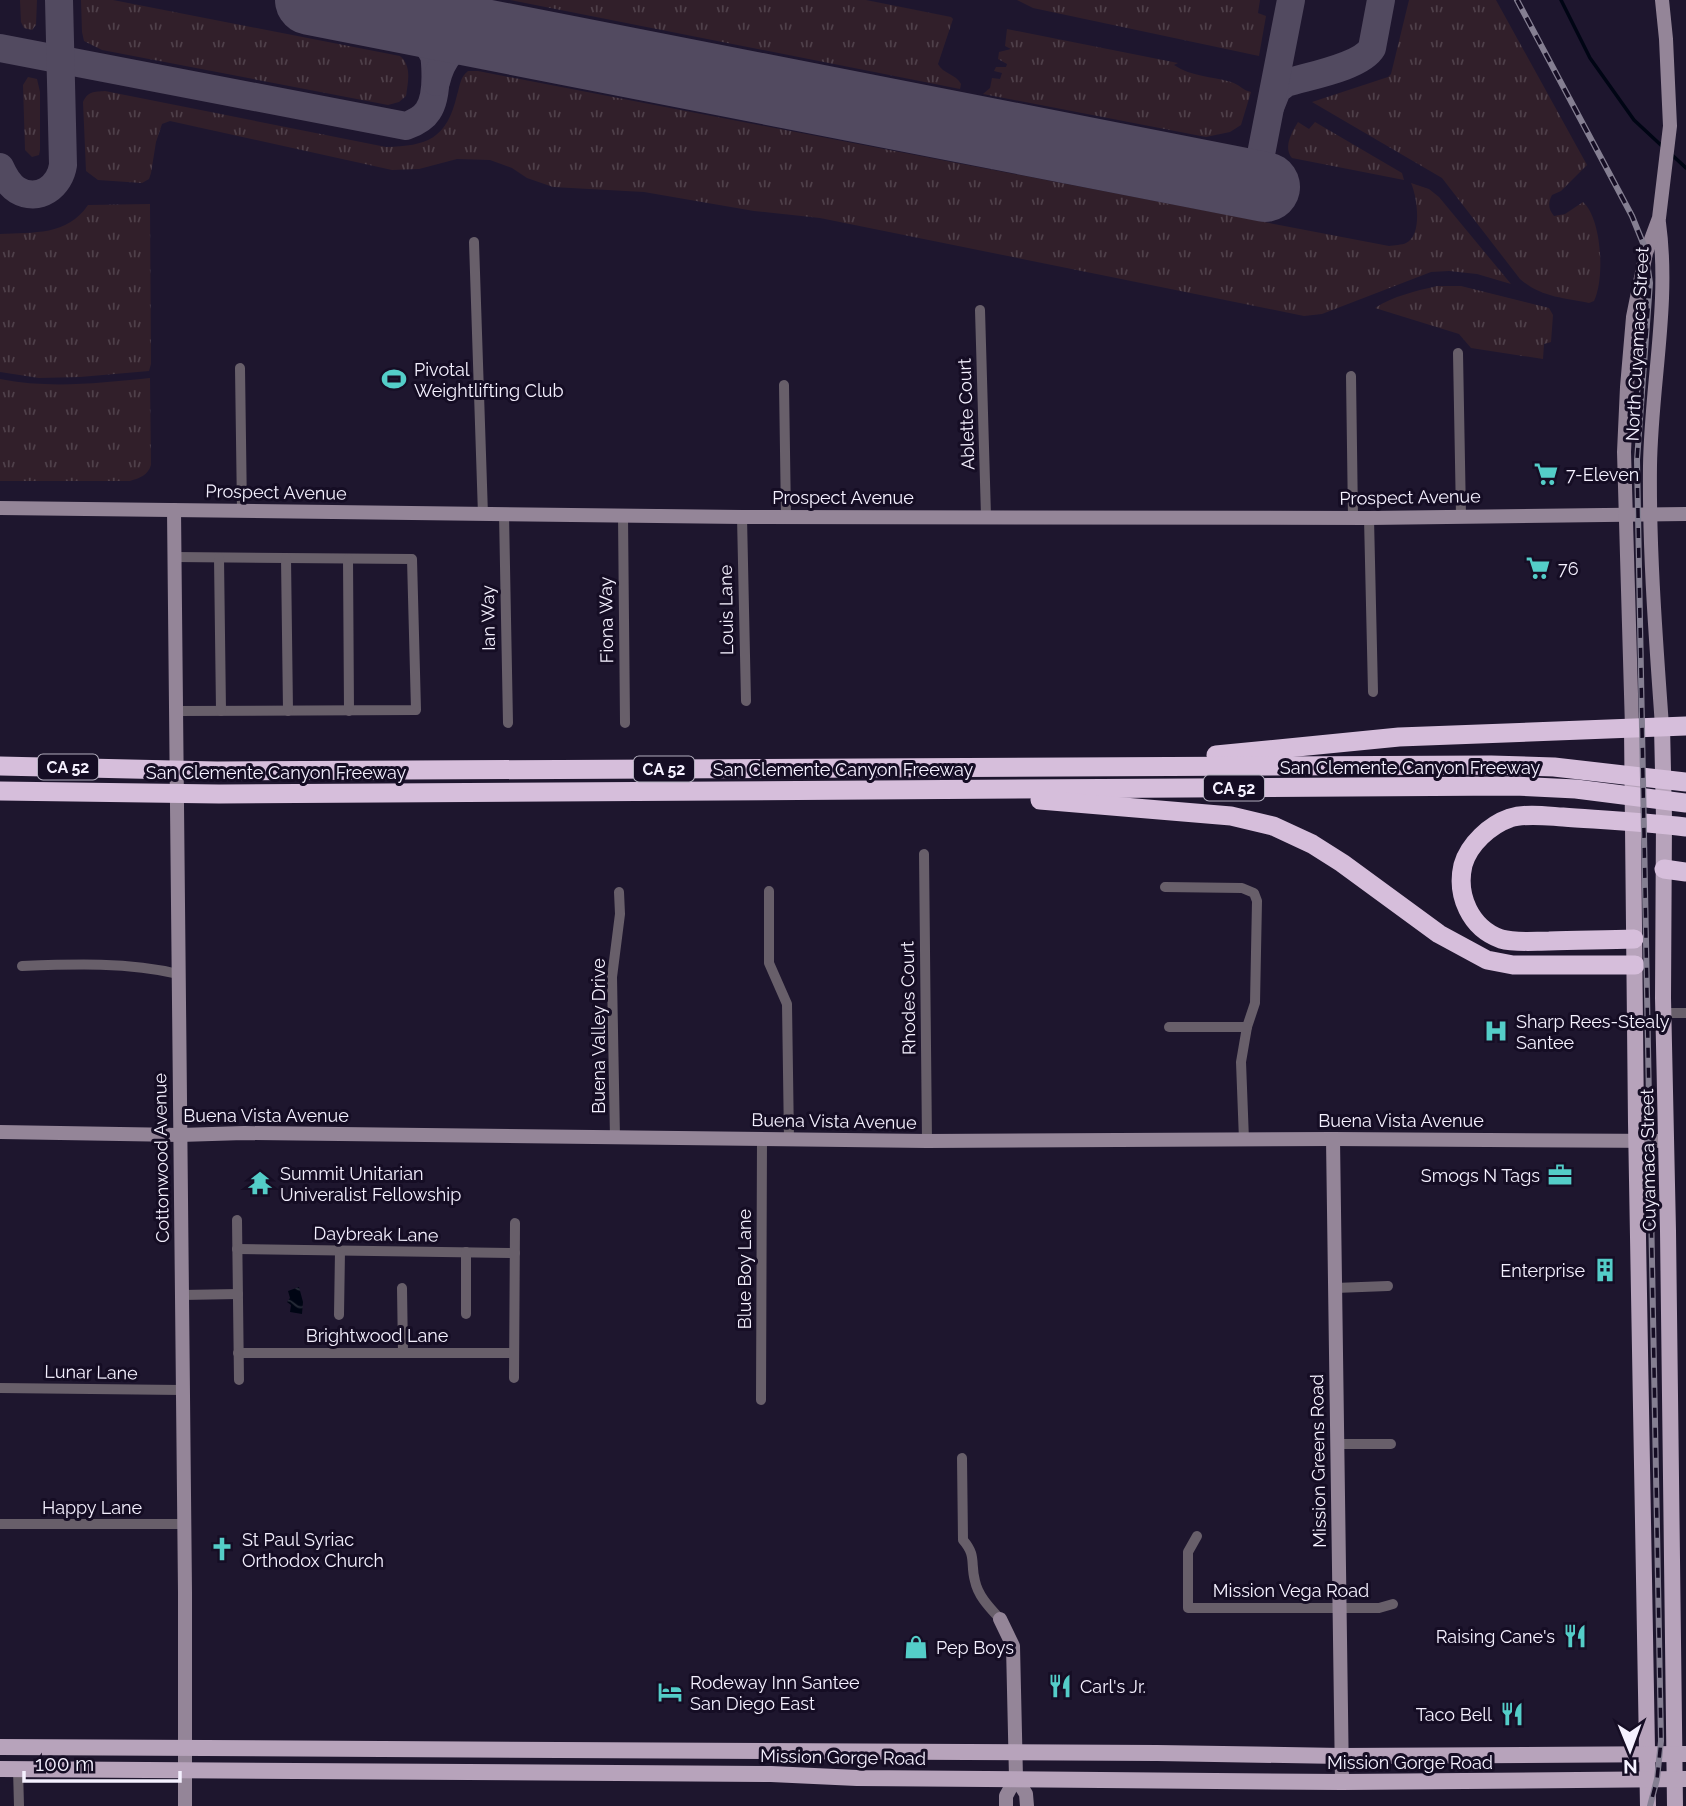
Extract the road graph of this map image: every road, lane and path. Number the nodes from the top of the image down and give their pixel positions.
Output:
1 (1661, 0) edge
2 (1659, 218) junction
3 (474, 242) dead end
4 (980, 310) dead end
5 (1458, 353) dead end
6 (240, 368) dead end
7 (1351, 376) dead end
8 (784, 385) dead end
9 (0, 508) edge
10 (174, 510) junction
11 (242, 512) junction
12 (504, 514) junction
13 (1626, 514) junction
14 (1652, 514) junction
15 (1686, 514) edge
16 (483, 515) junction
17 (622, 516) junction
18 (986, 516) junction
19 (1461, 516) junction
20 (742, 517) junction
21 (786, 517) junction
22 (1353, 518) junction
23 (1369, 518) junction
24 (175, 557) junction
25 (219, 558) junction
26 (286, 558) junction
27 (348, 559) junction
28 (1373, 692) dead end
29 (746, 701) dead end
30 (176, 711) junction
31 (221, 711) junction
32 (288, 711) junction
33 (349, 711) junction
34 (508, 723) dead end
35 (625, 723) dead end
36 (1662, 726) junction
37 (1686, 726) edge
38 (1632, 728) junction
39 (0, 766) edge
40 (1110, 767) junction
41 (1682, 781) edge
42 (1607, 782) junction
43 (860, 790) junction
44 (0, 791) edge
45 (1682, 802) edge
46 (1681, 826) edge
47 (924, 854) dead end
48 (1664, 869) junction
49 (1686, 872) edge
50 (1165, 887) dead end
51 (769, 891) dead end
52 (619, 892) dead end
53 (1634, 939) junction
54 (1635, 965) junction
55 (22, 966) dead end
56 (178, 974) junction
57 (1664, 1013) junction
58 (1686, 1013) edge
59 (1169, 1027) dead end
60 (1247, 1027) junction
61 (0, 1132) edge
62 (180, 1135) junction
63 (615, 1138) junction
64 (762, 1139) junction
65 (1333, 1139) junction
66 (789, 1140) junction
67 (1244, 1140) junction
68 (927, 1141) junction
69 (1637, 1141) junction
70 (1667, 1141) junction
71 (237, 1220) dead end
72 (515, 1223) dead end
73 (237, 1249) junction
74 (340, 1251) junction
75 (466, 1252) junction
76 (515, 1253) junction
77 (1388, 1286) dead end
78 (402, 1288) dead end
79 (1335, 1288) junction
80 (238, 1294) junction
81 (182, 1295) junction
82 (466, 1314) dead end
83 (338, 1315) dead end
84 (239, 1353) junction
85 (403, 1353) junction
86 (514, 1353) junction
87 (514, 1378) dead end
88 (239, 1380) dead end
89 (0, 1388) edge
90 (182, 1390) junction
91 (761, 1400) dead end
92 (1337, 1444) junction
93 (1391, 1444) dead end
94 (962, 1458) dead end
95 (0, 1524) edge
96 (184, 1524) junction
97 (1197, 1536) dead end
98 (1393, 1604) dead end
99 (1339, 1609) junction
100 (1000, 1619) joint
101 (0, 1747) edge
102 (185, 1748) junction
103 (1015, 1752) junction
104 (1680, 1754) edge
105 (1647, 1755) junction
106 (1342, 1756) junction
107 (0, 1769) edge
108 (18, 1769) junction
109 (186, 1770) junction
110 (1016, 1778) junction
111 (1647, 1779) junction
112 (1680, 1779) edge
113 (1342, 1782) junction
114 (19, 1806) edge
115 (185, 1806) edge
116 (1006, 1806) edge
117 (1027, 1806) edge
118 (1648, 1806) edge
119 (1675, 1806) edge

1 - 2 street, North Cuyamaca Street
2 - 13 street, North Cuyamaca Street
2 - 14 street, North Cuyamaca Street
3 - 16 street
4 - 18 street, Ablette Court
5 - 19 street
6 - 11 street
7 - 22 street
8 - 21 street
9 - 10 street, Prospect Avenue
10 - 11 street, Prospect Avenue
10 - 24 street, Cottonwood Avenue
11 - 16 street, Prospect Avenue
12 - 16 street, Prospect Avenue
12 - 17 street, Prospect Avenue
12 - 34 street, Ian Way
13 - 14 street, Prospect Avenue
13 - 19 street, Prospect Avenue
13 - 38 street, Cuyamaca Street
14 - 15 street, Prospect Avenue
14 - 36 street, Cuyamaca Street
17 - 20 street, Prospect Avenue
17 - 35 street, Fiona Way
18 - 21 street, Prospect Avenue
18 - 22 street, Prospect Avenue
19 - 23 street, Prospect Avenue
20 - 21 street, Prospect Avenue
20 - 29 street, Louis Lane
22 - 23 street, Prospect Avenue
23 - 28 street
24 - 25 street
24 - 30 street, Cottonwood Avenue
25 - 26 street
25 - 31 street
26 - 27 street
26 - 32 street
27 - 33 street
27 - 33 street
30 - 31 street
30 - 56 street, Cottonwood Avenue
31 - 32 street
32 - 33 street
36 - 37 highway
36 - 38 highway
36 - 48 main road, Cuyamaca Street
38 - 40 highway
38 - 53 main road, Cuyamaca Street
39 - 40 highway, San Clemente Canyon Freeway / CA 52
40 - 42 highway, San Clemente Canyon Freeway / CA 52
41 - 42 highway, San Clemente Canyon Freeway / CA 52
42 - 43 highway, San Clemente Canyon Freeway / CA 52
42 - 45 highway, San Clemente Canyon Freeway / CA 52
43 - 44 highway, San Clemente Canyon Freeway / CA 52
43 - 54 highway
46 - 53 highway
47 - 68 street, Rhodes Court
48 - 49 highway
48 - 57 main road, Cuyamaca Street
50 - 60 street
51 - 66 street
52 - 63 street, Buena Valley Drive
53 - 54 main road, Cuyamaca Street
54 - 69 main road, Cuyamaca Street
55 - 56 street
56 - 62 street, Cottonwood Avenue
57 - 58 street
57 - 70 main road, Cuyamaca Street
59 - 60 street
60 - 67 street
61 - 62 street, Buena Vista Avenue
62 - 63 street, Buena Vista Avenue
62 - 81 street, Cottonwood Avenue
63 - 64 street, Buena Vista Avenue
64 - 66 street, Buena Vista Avenue
64 - 91 street, Blue Boy Lane
65 - 67 street, Buena Vista Avenue
65 - 69 street, Buena Vista Avenue
65 - 79 street, Mission Greens Road
66 - 68 street, Buena Vista Avenue
67 - 68 street, Buena Vista Avenue
69 - 70 street, Buena Vista Avenue
69 - 105 main road, Cuyamaca Street
70 - 104 main road, Cuyamaca Street
71 - 73 street
72 - 76 street
73 - 74 street, Daybreak Lane
73 - 80 street
74 - 75 street, Daybreak Lane
74 - 83 street
75 - 76 street, Daybreak Lane
75 - 82 street
76 - 86 street
77 - 79 street
78 - 85 street
79 - 92 street, Mission Greens Road
80 - 81 street
80 - 84 street
81 - 90 street, Cottonwood Avenue
84 - 85 street, Brightwood Lane
84 - 88 street
85 - 86 street, Brightwood Lane
86 - 87 street
89 - 90 street, Lunar Lane
90 - 96 street, Cottonwood Avenue
92 - 93 street
92 - 99 street, Mission Greens Road
94 - 100 street
95 - 96 street, Happy Lane
96 - 102 street, Cottonwood Avenue
97 - 99 street, Mission Vega Road
98 - 99 street, Mission Vega Road
99 - 106 street, Mission Greens Road
100 - 103 street
101 - 102 main road, Mission Gorge Road
102 - 103 main road, Mission Gorge Road
102 - 109 street, Cottonwood Avenue
103 - 106 main road, Mission Gorge Road
103 - 110 street
104 - 105 main road, Mission Gorge Road
104 - 112 main road, Cuyamaca Street
105 - 106 main road, Mission Gorge Road
105 - 111 main road, Cuyamaca Street
106 - 113 street, Mission Greens Road
107 - 108 main road, Mission Gorge Road
108 - 109 main road, Mission Gorge Road
108 - 114 street
109 - 110 main road, Mission Gorge Road
109 - 115 street, Cottonwood Avenue
110 - 113 main road, Mission Gorge Road
110 - 116 street
110 - 117 street
111 - 112 main road, Mission Gorge Road
111 - 113 main road, Mission Gorge Road
111 - 118 main road, Cuyamaca Street
112 - 119 main road, Cuyamaca Street

